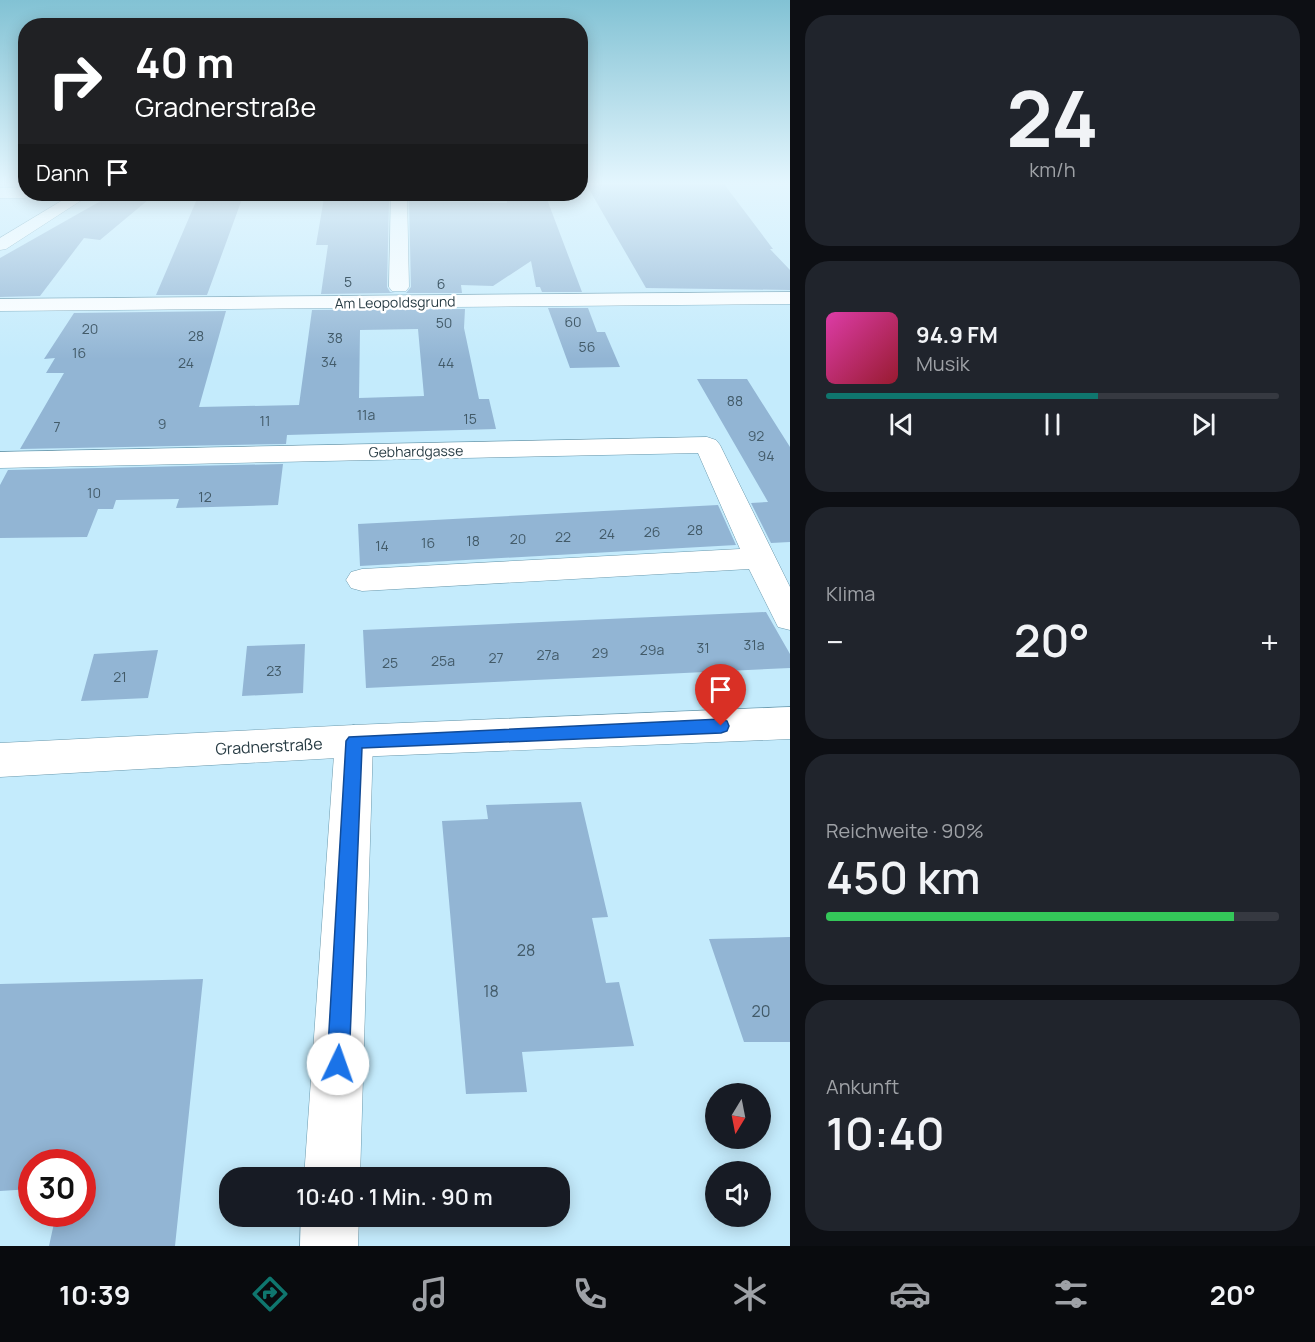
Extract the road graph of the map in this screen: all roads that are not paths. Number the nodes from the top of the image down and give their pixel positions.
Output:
1 (399, 242) edge
2 (399, 287) dead end
3 (790, 298) edge
4 (0, 305) edge
5 (0, 460) edge
6 (759, 558) junction
7 (362, 580) dead end
8 (790, 618) edge
9 (790, 723) edge
10 (354, 741) junction
11 (0, 760) edge
12 (333, 1167) edge
13 (330, 1227) edge
14 (329, 1246) edge

1 - 2 street
3 - 4 street, Am Leopoldsgrund
5 - 6 street, Gebhardgasse
6 - 7 street
6 - 8 street, Gebhardgasse
9 - 10 street, Gradnerstraße
10 - 11 street, Gradnerstraße
10 - 12 street
13 - 14 street

